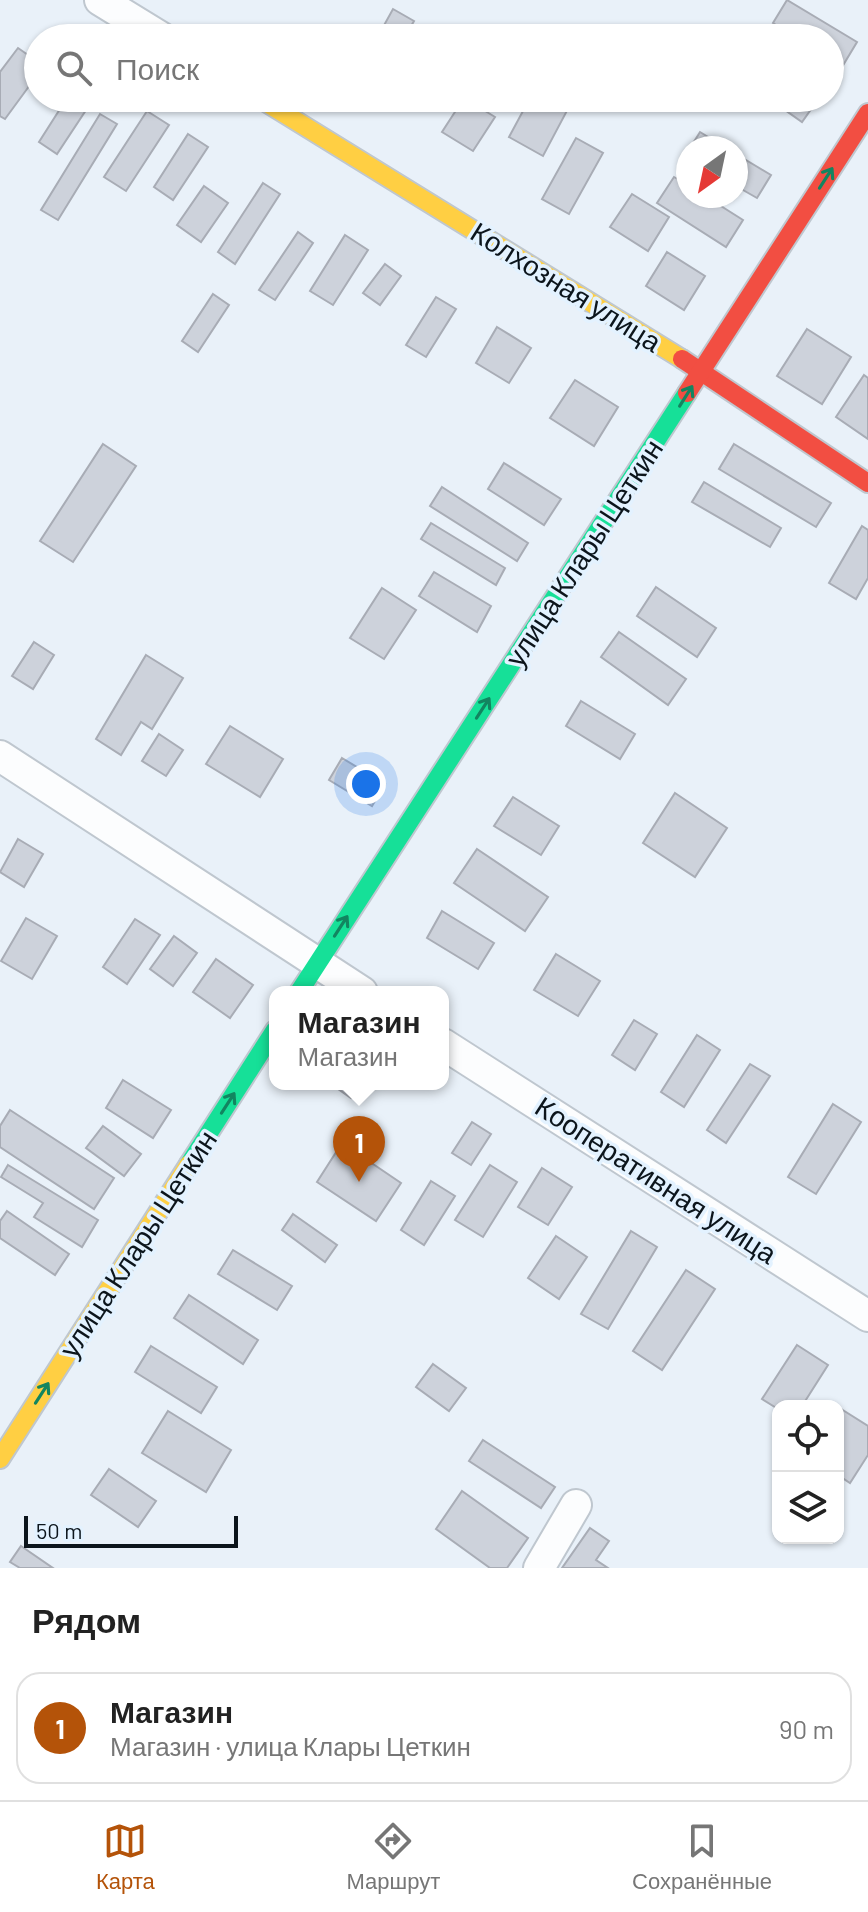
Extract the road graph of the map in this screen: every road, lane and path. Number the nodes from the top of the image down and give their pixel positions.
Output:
1 (100, 0) edge
2 (139, 24) edge
3 (282, 112) edge
4 (868, 113) edge
5 (702, 371) junction
6 (868, 483) edge
7 (0, 756) edge
8 (318, 963) junction
9 (303, 986) edge
10 (353, 986) edge
11 (269, 1039) edge
12 (449, 1048) edge
13 (868, 1316) edge
14 (0, 1459) edge
15 (576, 1505) dead end
16 (539, 1568) edge

1 - 2 street
3 - 5 main road, Колхозная улица
5 -> 4 main road, улица Клары Цеткин
5 - 6 main road, Колхозная улица
8 -> 5 main road, улица Клары Цеткин
7 - 8 street
8 - 9 main road, улица Клары Цеткин
8 - 10 street
14 -> 11 main road, улица Клары Цеткин
12 - 13 street, Кооперативная улица
15 - 16 street

